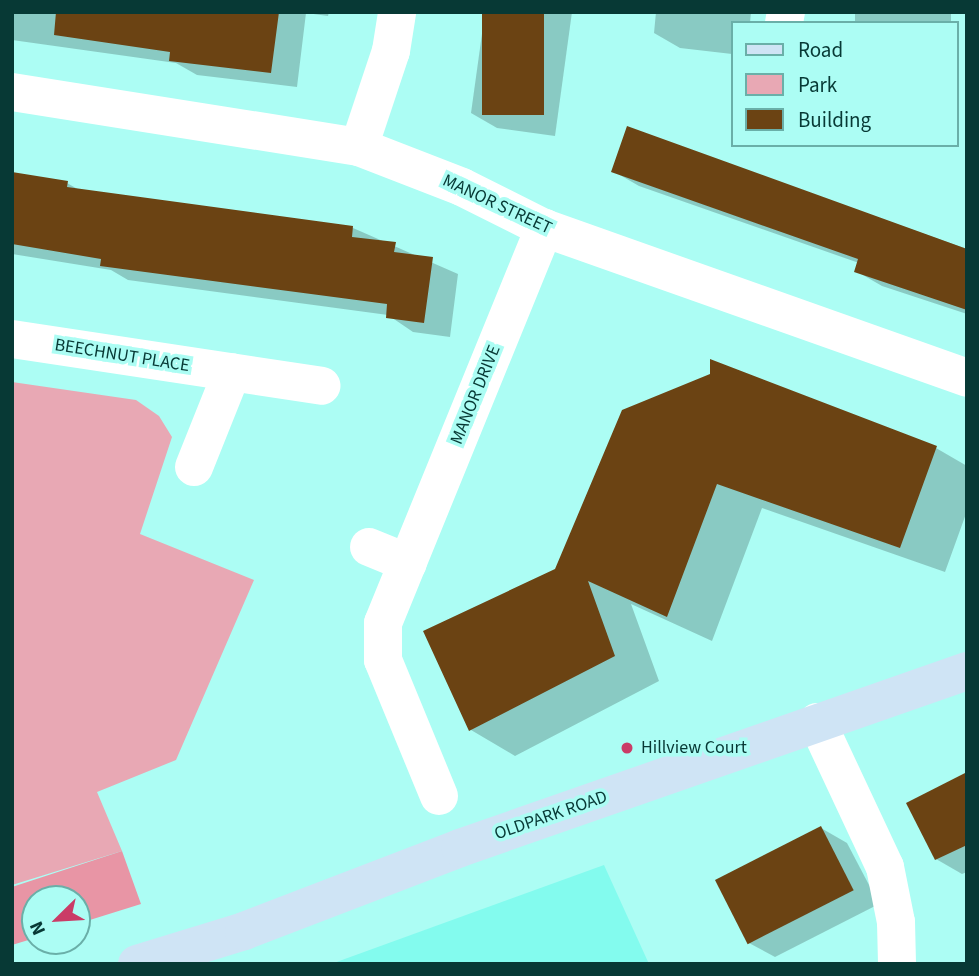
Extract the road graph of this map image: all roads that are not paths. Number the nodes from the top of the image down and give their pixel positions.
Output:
1 (397, 12) edge
2 (12, 92) edge
3 (359, 147) junction
4 (544, 228) junction
5 (12, 339) edge
6 (232, 372) junction
7 (967, 378) edge
8 (321, 386) dead end
9 (194, 467) dead end
10 (369, 547) dead end
11 (408, 563) junction
12 (967, 671) edge
13 (817, 722) junction
14 (439, 796) dead end
15 (137, 964) edge
16 (897, 964) edge

1 - 3 street
2 - 3 street, MANOR STREET
3 - 4 street, MANOR STREET
4 - 7 street, MANOR STREET
4 - 11 street, MANOR DRIVE
5 - 6 street, BEECHNUT PLACE
6 - 8 street, BEECHNUT PLACE
6 - 9 street
10 - 11 street
11 - 14 street, MANOR DRIVE
12 - 13 main road, OLDPARK ROAD
13 - 15 main road, OLDPARK ROAD
13 - 16 street

